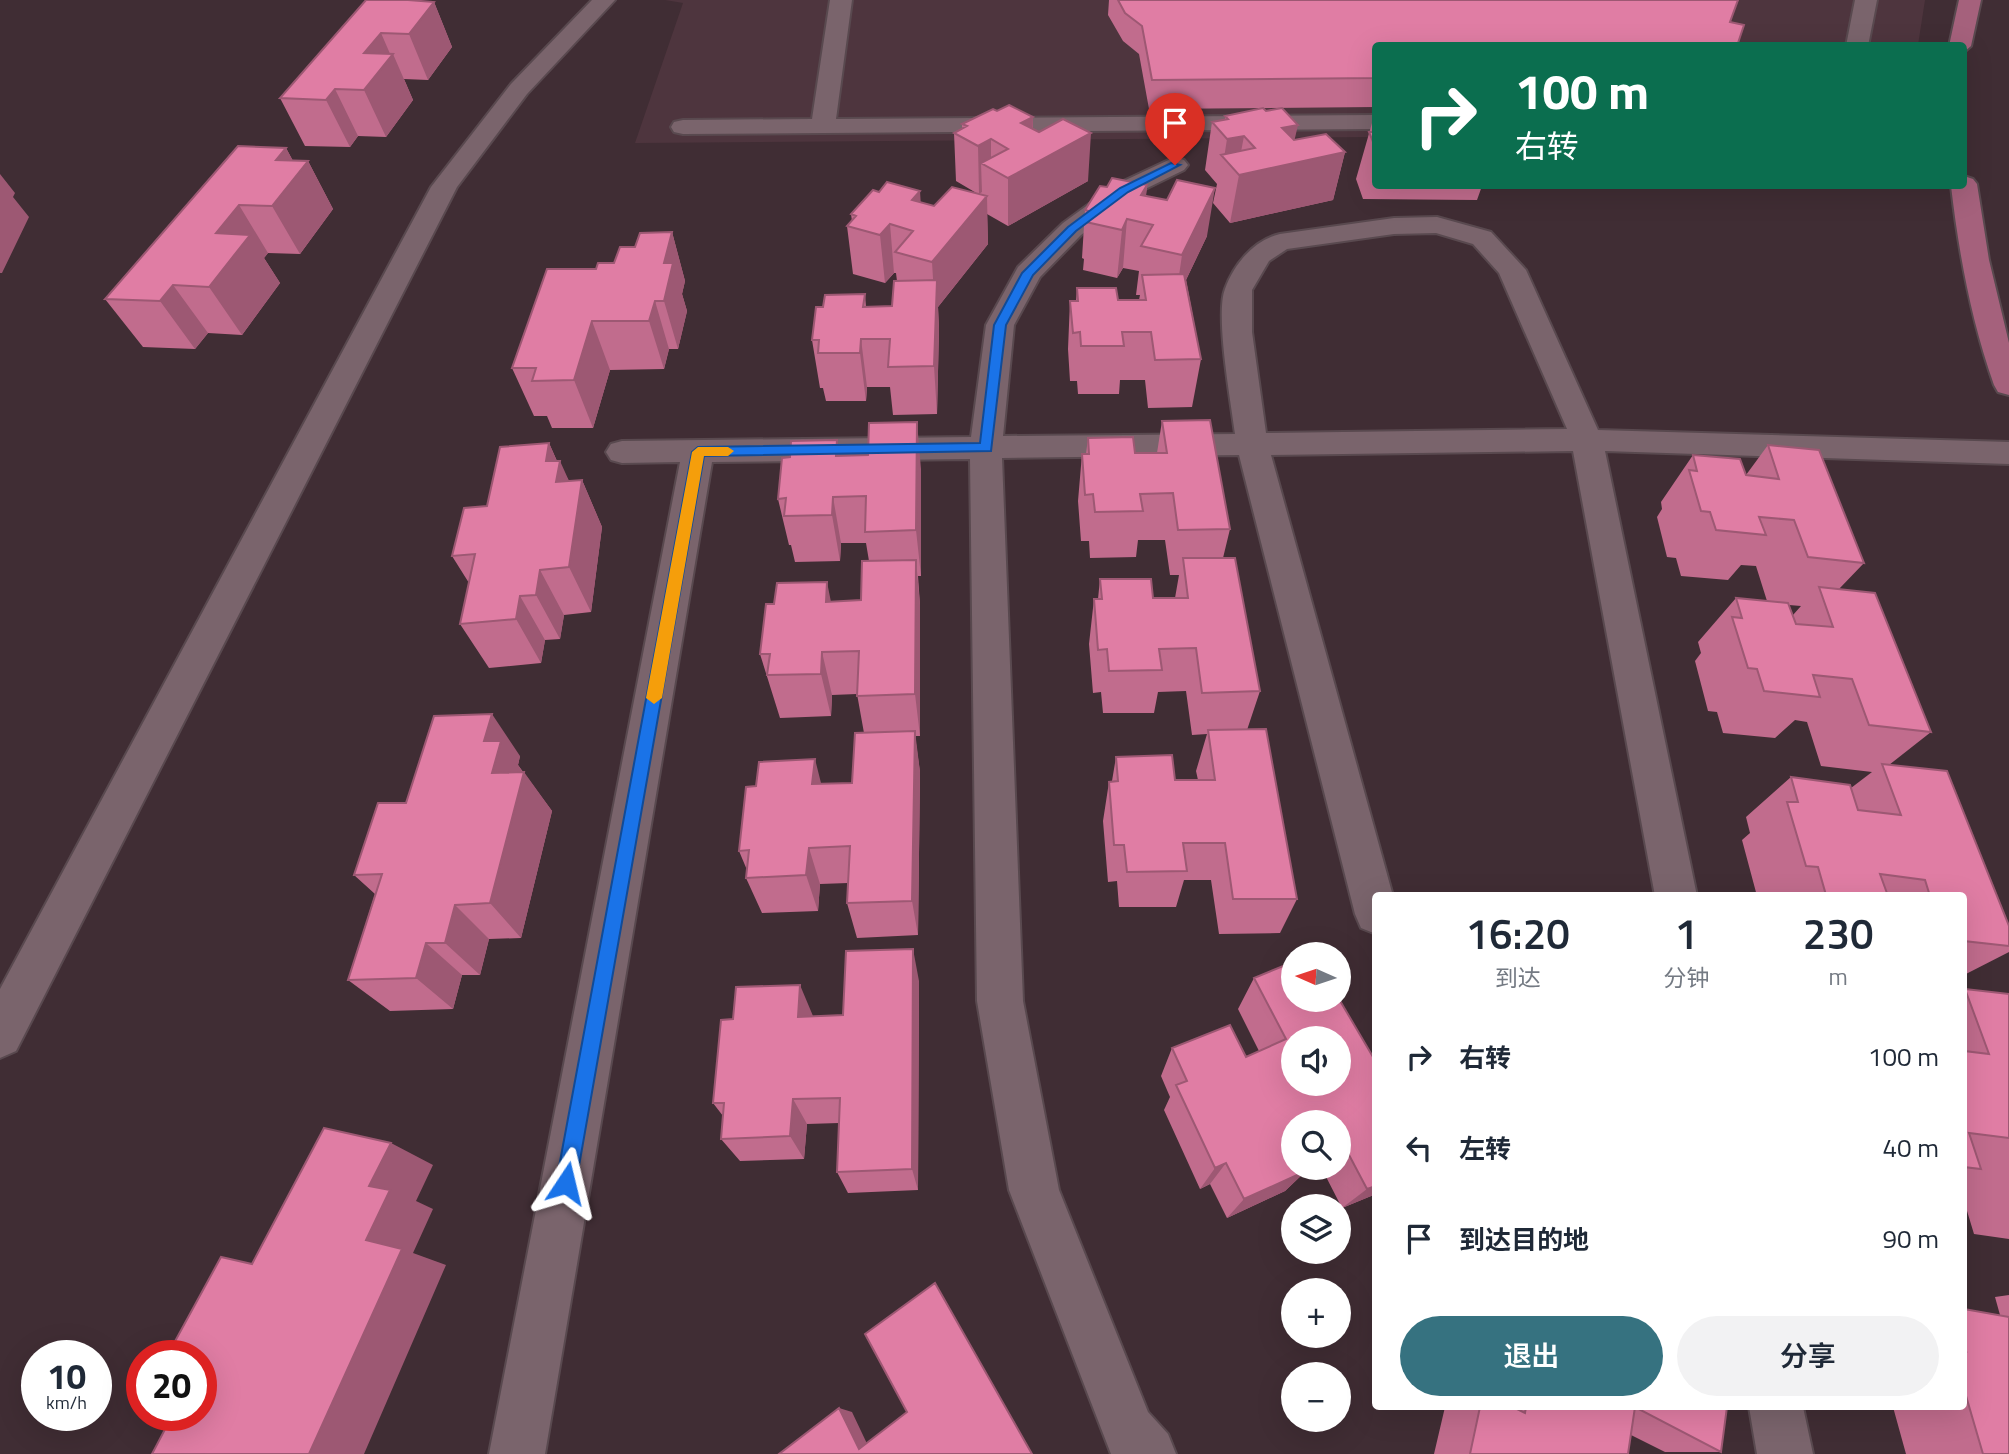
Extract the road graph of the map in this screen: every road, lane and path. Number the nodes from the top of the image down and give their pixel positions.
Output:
1 (604, 0) edge
2 (841, 0) edge
3 (1866, 0) edge
4 (1970, 0) edge
5 (1858, 42) edge
6 (1961, 42) edge
7 (1372, 122) edge
8 (823, 126) junction
9 (683, 127) dead end
10 (1175, 165) dead end
11 (1965, 189) edge
12 (2009, 384) edge
13 (1587, 440) junction
14 (1252, 445) junction
15 (986, 448) junction
16 (622, 452) dead end
17 (698, 452) junction
18 (2009, 453) edge
19 (1675, 892) edge
20 (1372, 899) edge
21 (0, 1035) edge
22 (1777, 1410) edge
23 (517, 1454) edge
24 (1148, 1454) edge
25 (1785, 1454) edge

1 - 21 street
2 - 8 street
3 - 5 street
4 - 6 main road
7 - 8 street
8 - 9 street
10 - 15 street
11 - 12 main road
13 - 14 street
13 - 14 street
13 - 18 street
13 - 19 street
14 - 15 street
14 - 20 street
15 - 17 street
15 - 24 street
16 - 17 street
17 - 23 street
22 - 25 street

